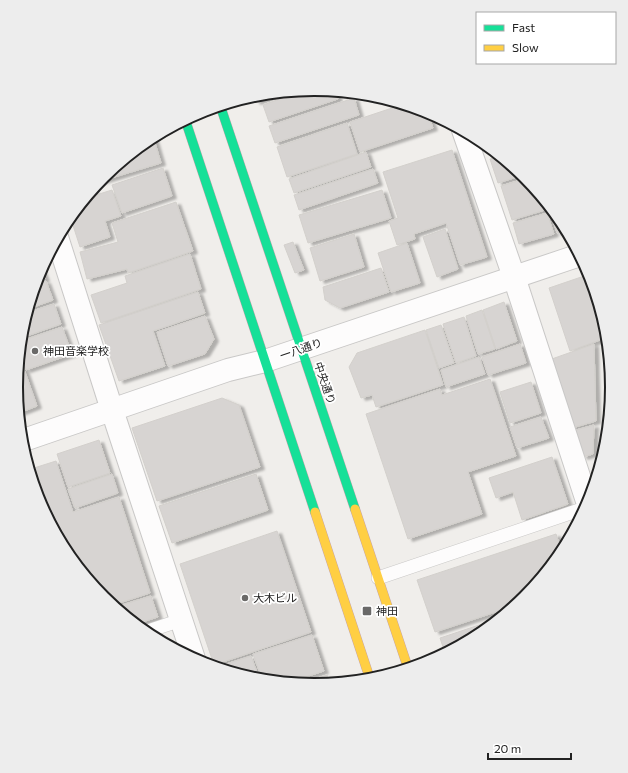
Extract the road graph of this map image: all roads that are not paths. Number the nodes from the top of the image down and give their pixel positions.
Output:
1 (222, 110) edge
2 (187, 125) edge
3 (466, 138) edge
4 (60, 245) edge
5 (574, 257) edge
6 (514, 277) junction
7 (301, 349) junction
8 (265, 361) junction
9 (112, 410) junction
10 (28, 439) edge
11 (585, 494) edge
12 (577, 511) edge
13 (378, 578) junction
14 (181, 620) junction
15 (154, 629) edge
16 (191, 650) edge
17 (406, 663) edge
18 (368, 672) edge

1 - 7 highway, 中央通り
2 - 8 highway
3 - 6 street
4 - 9 street
5 - 6 street, 一八通り
6 - 7 street, 一八通り
6 - 11 street
7 - 8 street, 一八通り
7 - 13 highway, 中央通り
8 - 9 street, 一八通り
8 - 18 highway
9 - 10 street, 一八通り
9 - 14 street
12 - 13 lane
13 - 17 highway, 中央通り
14 - 15 lane
14 - 16 street

